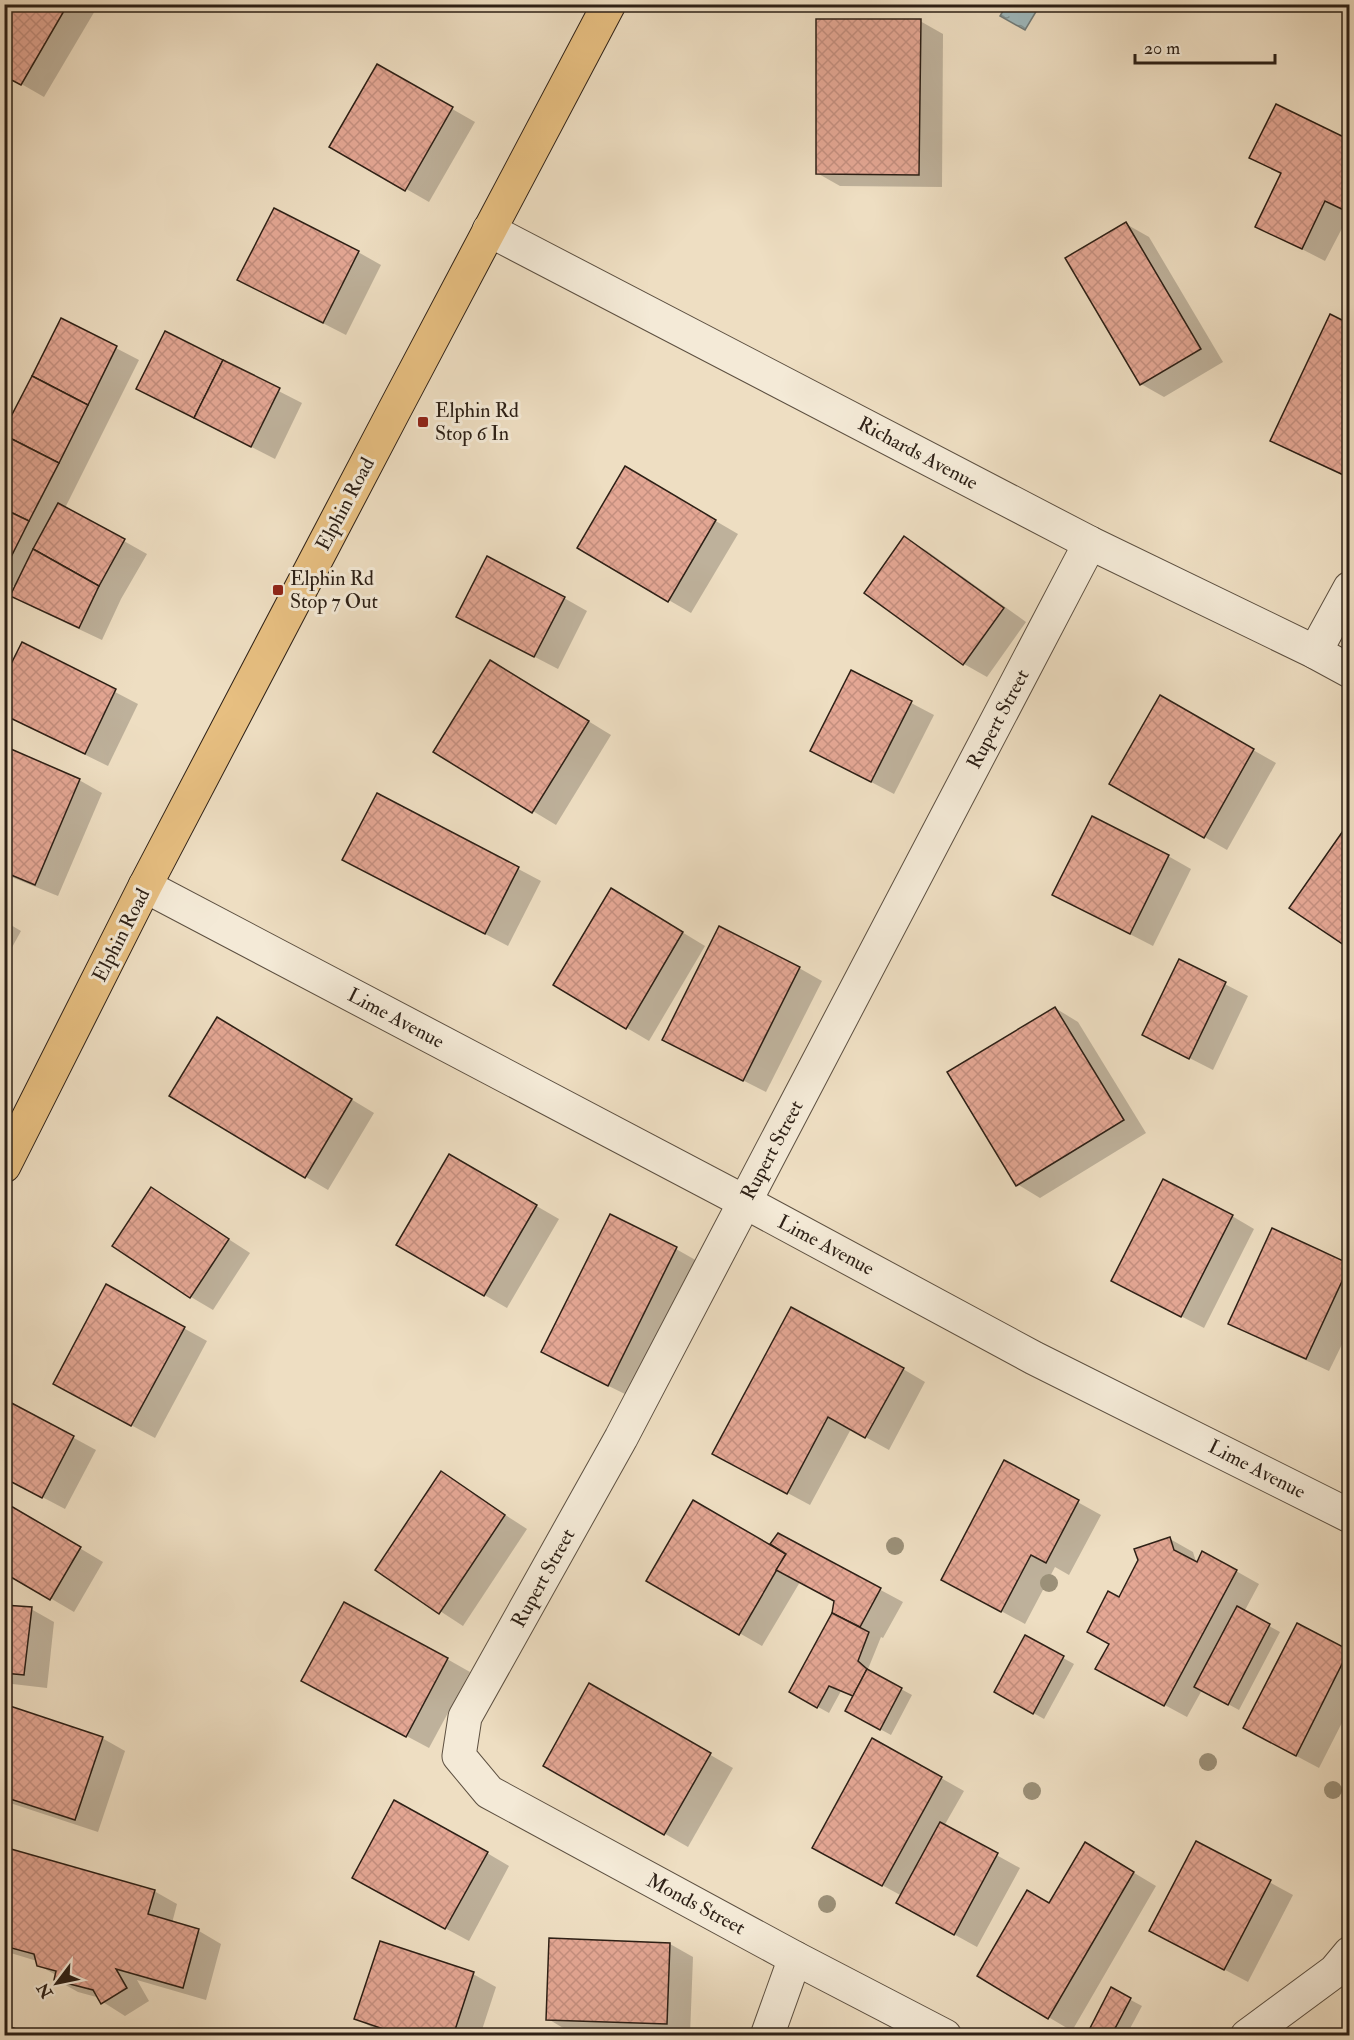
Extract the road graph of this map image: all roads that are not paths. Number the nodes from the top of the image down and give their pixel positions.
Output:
1 (609, 4) edge
2 (489, 230) junction
3 (1090, 543) junction
4 (1350, 588) edge
5 (1315, 652) junction
6 (1350, 671) edge
7 (145, 886) junction
8 (4, 1166) edge
9 (745, 1202) junction
10 (1350, 1516) edge
11 (459, 1756) joint
12 (795, 1958) junction
13 (1345, 1968) edge
14 (767, 2036) edge
15 (945, 2036) edge
16 (1247, 2036) edge

1 - 2 highway, Elphin Road
2 - 3 street, Richards Avenue
2 - 7 highway, Elphin Road
3 - 5 street, Richards Avenue
3 - 9 street, Rupert Street
4 - 5 street
5 - 6 street, Richards Avenue
7 - 8 highway, Elphin Road
7 - 9 street, Lime Avenue
9 - 10 street, Lime Avenue
9 - 11 street, Rupert Street
11 - 12 street, Monds Street
12 - 14 street
12 - 15 street, Monds Street
13 - 16 street

